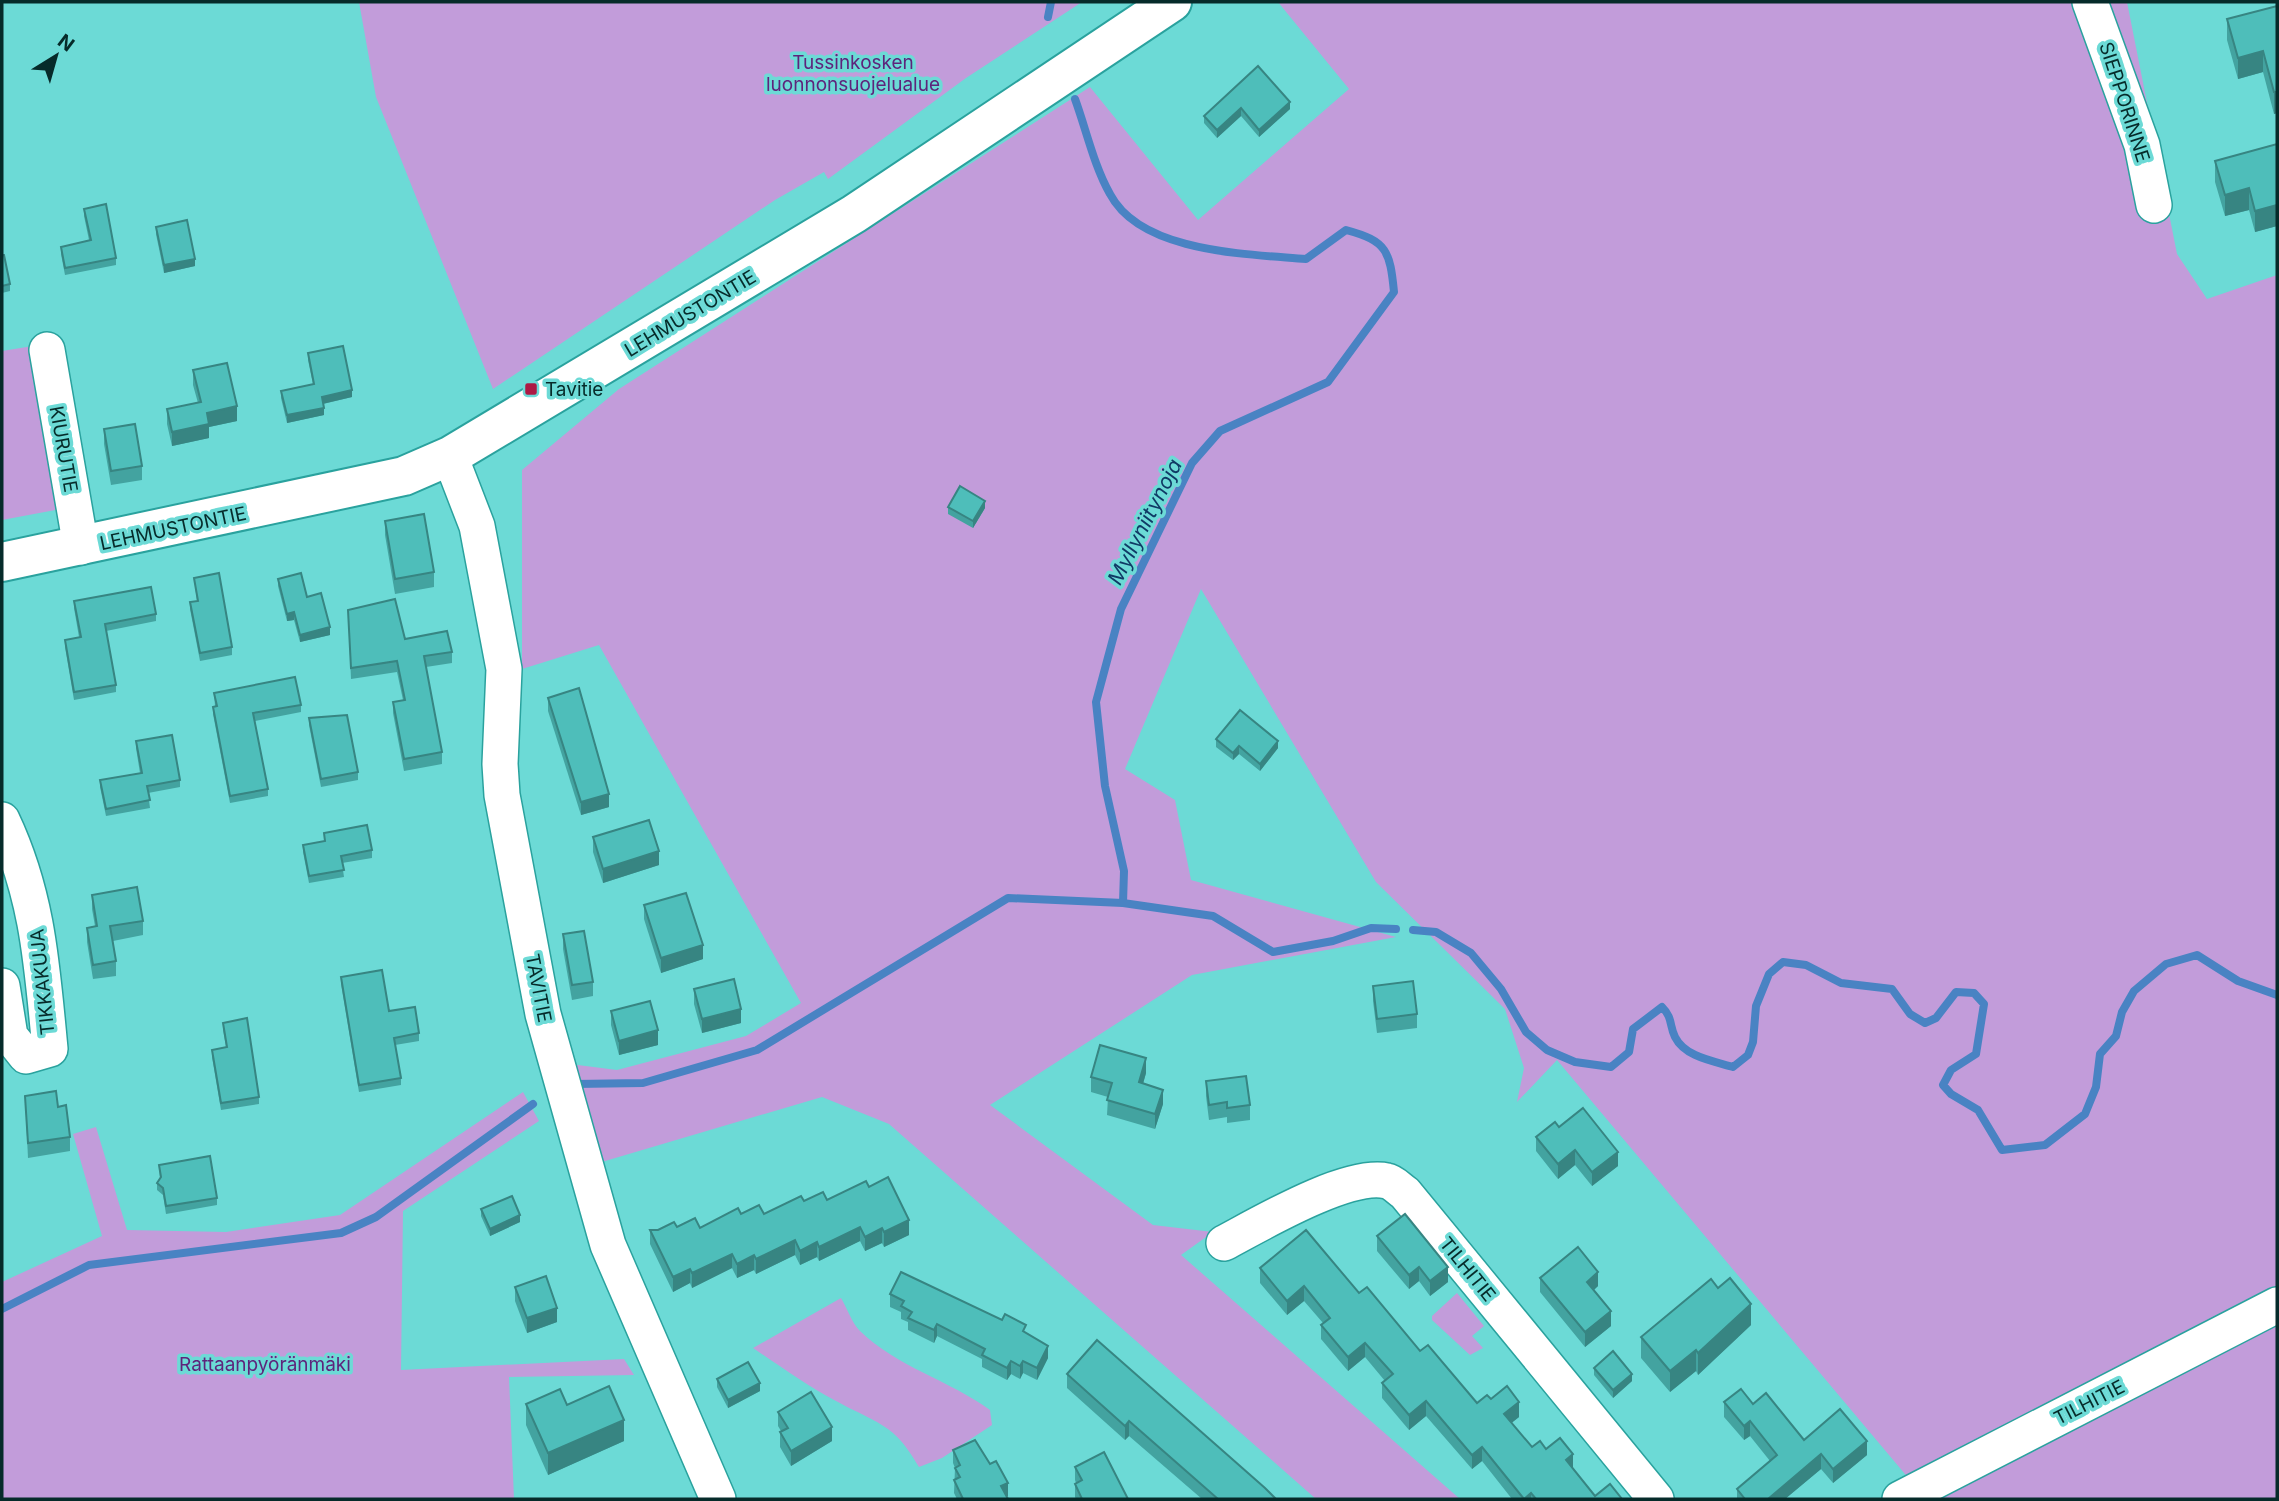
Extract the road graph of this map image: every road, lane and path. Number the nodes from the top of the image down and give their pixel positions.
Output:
1 (1172, 2) edge
2 (2090, 2) edge
3 (2154, 205) dead end
4 (47, 350) dead end
5 (450, 456) junction
6 (81, 547) junction
7 (2, 562) edge
8 (2, 820) edge
9 (2, 986) edge
10 (1224, 1243) dead end
11 (2277, 1305) edge
12 (718, 1499) edge
13 (1656, 1499) edge
14 (1900, 1499) edge

1 - 5 main road, LEHMUSTONTIE
2 - 3 street, SIEPPORINNE
4 - 6 street, KIURUTIE
5 - 6 main road, LEHMUSTONTIE
5 - 12 street, TAVITIE
6 - 7 main road, LEHMUSTONTIE
8 - 9 street, TIKKAKUJA
10 - 13 street, TILHITIE
11 - 14 street, TILHITIE

